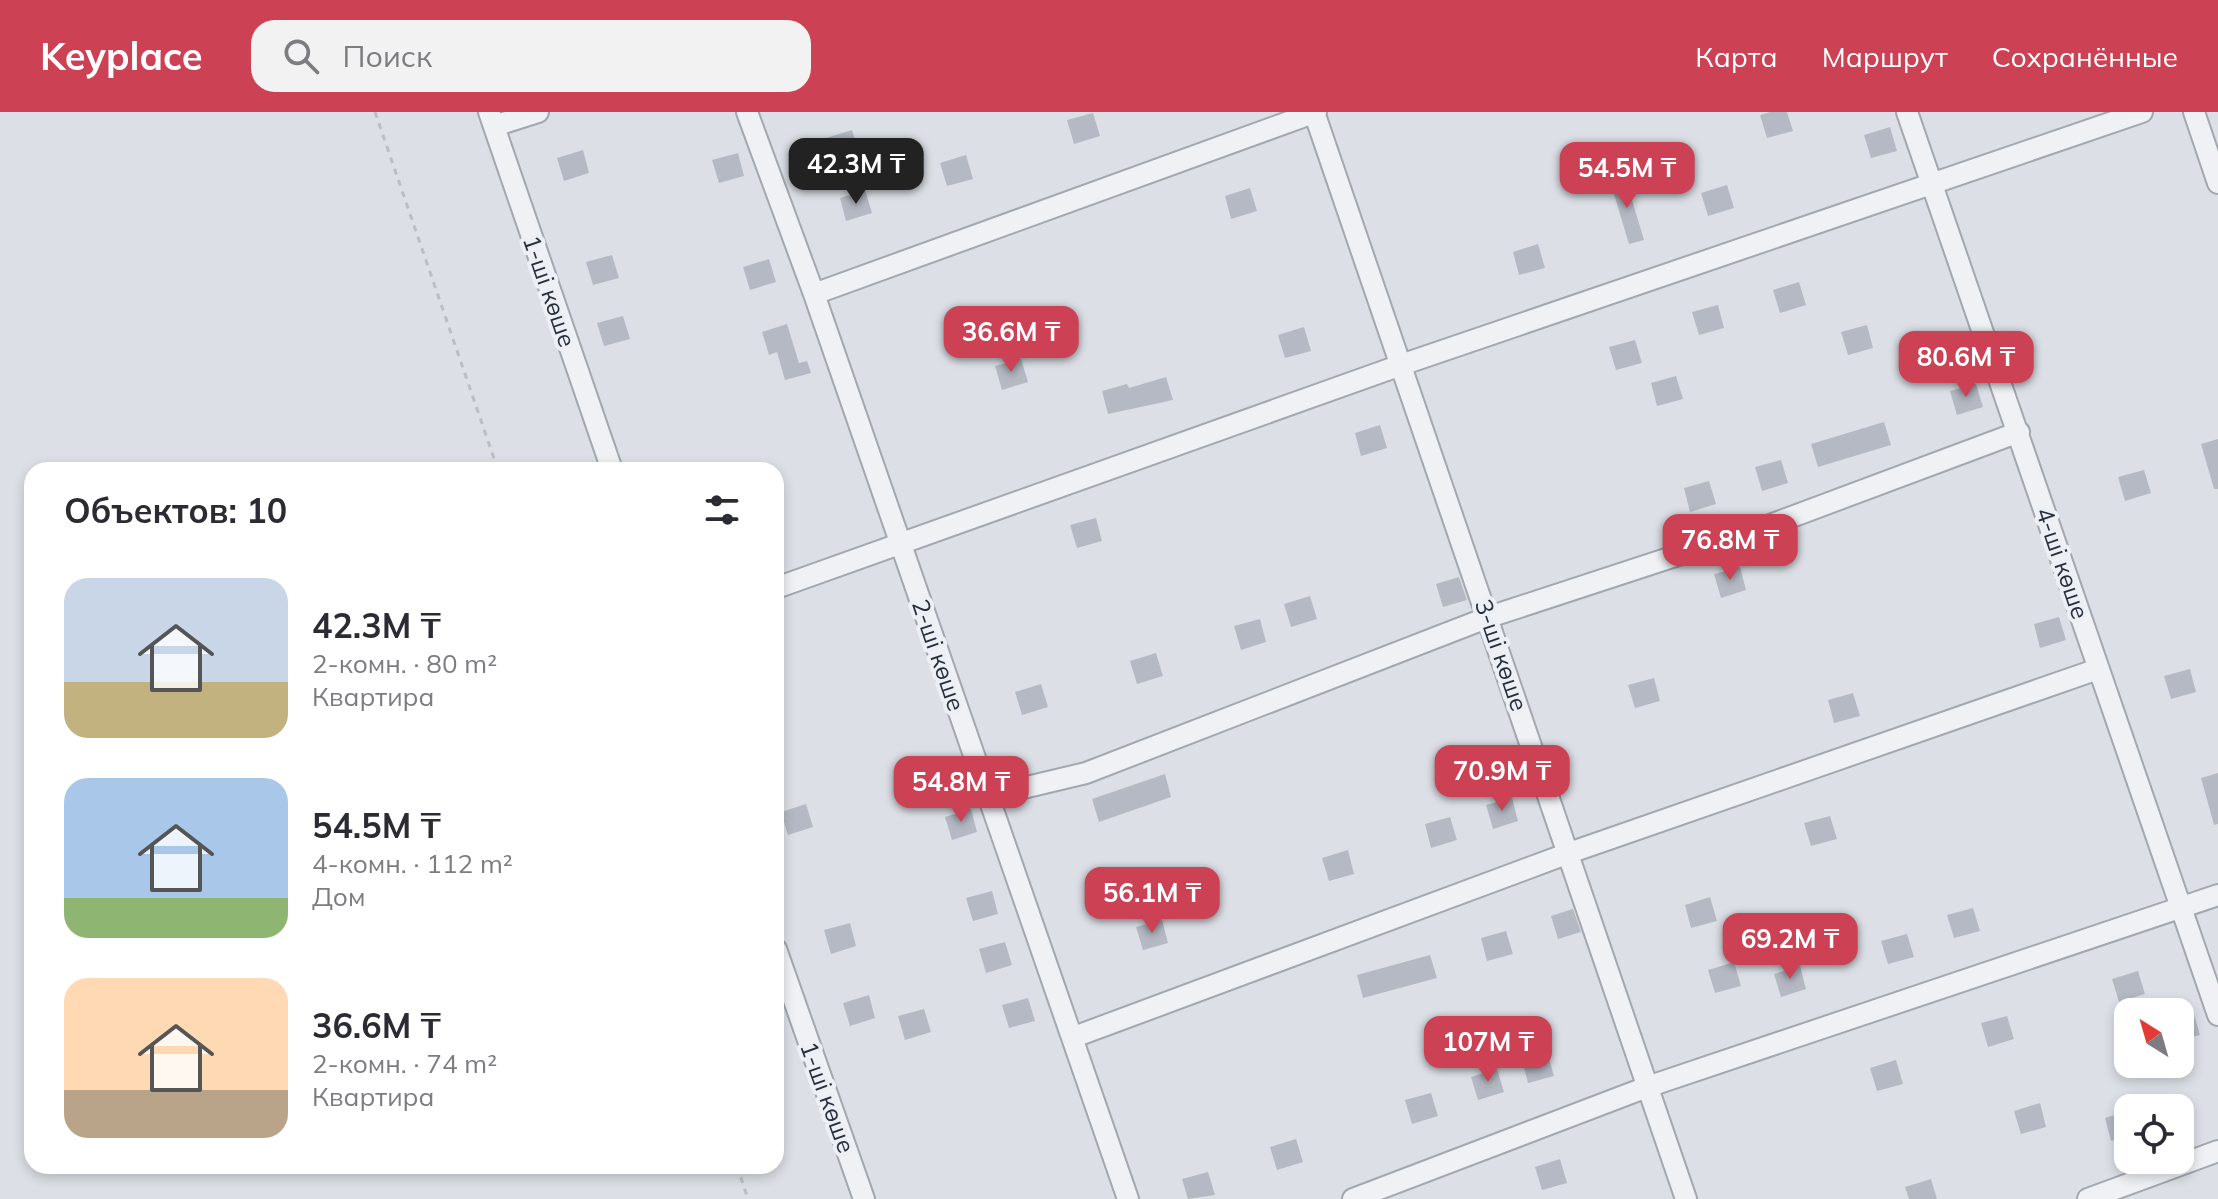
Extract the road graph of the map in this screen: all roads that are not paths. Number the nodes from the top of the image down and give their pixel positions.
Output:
1 (538, 112) edge
2 (747, 112) edge
3 (1315, 112) edge
4 (1907, 112) edge
5 (2142, 112) edge
6 (2194, 112) edge
7 (491, 119) edge
8 (1931, 183) junction
9 (2218, 183) edge
10 (814, 294) junction
11 (1401, 365) junction
12 (2019, 432) junction
13 (609, 462) edge
14 (901, 544) junction
15 (784, 585) edge
16 (1489, 617) junction
17 (2098, 669) junction
18 (984, 788) junction
19 (1569, 853) junction
20 (2218, 895) edge
21 (2180, 907) junction
22 (784, 972) edge
23 (2218, 1015) edge
24 (1074, 1037) junction
25 (1647, 1087) junction
26 (2218, 1151) edge
27 (864, 1199) edge
28 (1128, 1199) edge
29 (1353, 1199) edge
30 (1686, 1199) edge
31 (2088, 1199) edge

1 - 7 lane
2 - 10 lane, 2-ші көше
3 - 10 lane
3 - 11 lane, 3-ші көше
4 - 8 lane, 4-ші көше
5 - 8 lane
6 - 9 lane
7 - 13 lane, 1-ші көше
8 - 11 lane
8 - 12 lane, 4-ші көше
10 - 14 lane, 2-ші көше
11 - 14 lane
11 - 16 lane, 3-ші көше
12 - 16 lane
12 - 17 lane, 4-ші көше
14 - 15 lane
14 - 18 lane, 2-ші көше
16 - 18 lane
16 - 19 lane, 3-ші көше
17 - 19 lane
17 - 21 lane, 4-ші көше
18 - 24 lane, 2-ші көше
19 - 24 lane
19 - 25 lane, 3-ші көше
20 - 21 lane
21 - 23 lane, 4-ші көше
21 - 25 lane
22 - 27 lane, 1-ші көше
24 - 28 lane, 2-ші көше
25 - 29 lane
25 - 30 lane, 3-ші көше
26 - 31 lane

